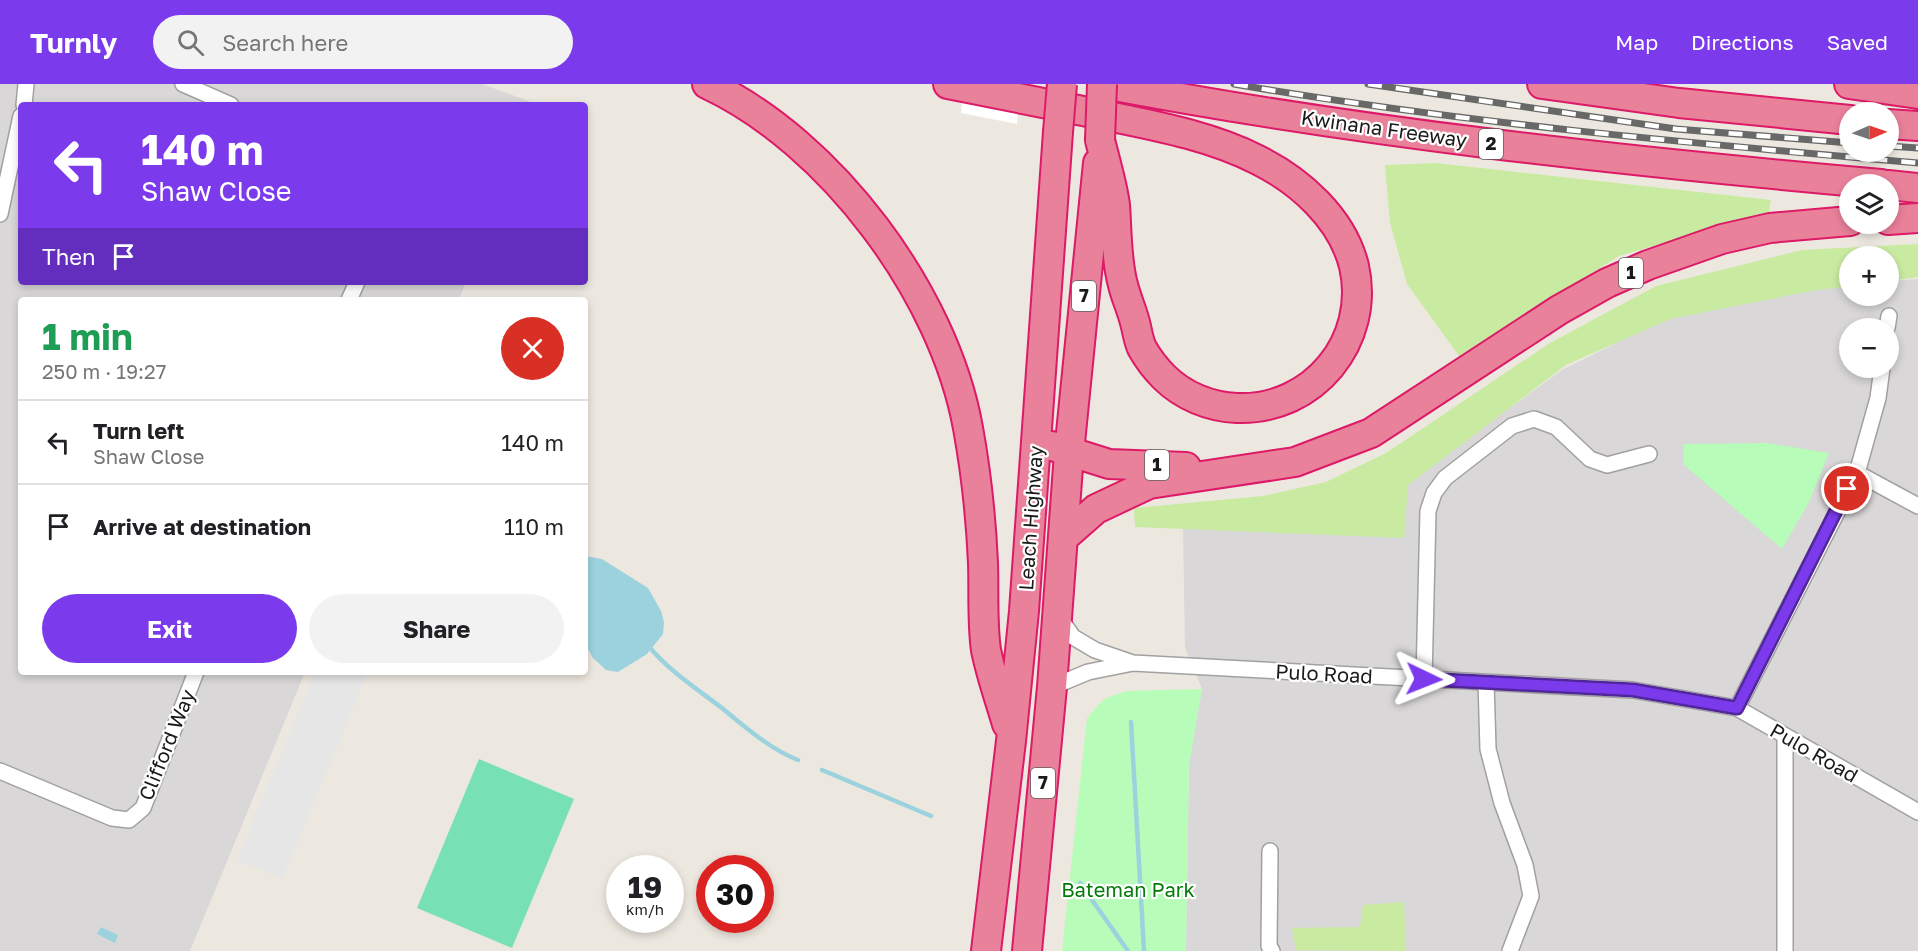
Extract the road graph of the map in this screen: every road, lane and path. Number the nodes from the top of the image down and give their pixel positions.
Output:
1 (26, 84) edge
2 (183, 84) edge
3 (707, 84) edge
4 (948, 84) edge
5 (1062, 84) edge
6 (1103, 84) edge
7 (1542, 84) edge
8 (1849, 84) edge
9 (1918, 94) edge
10 (24, 102) edge
11 (223, 102) edge
12 (1839, 119) edge
13 (18, 124) edge
14 (1899, 125) edge
15 (1918, 126) edge
16 (1100, 140) junction
17 (6, 154) edge
18 (1839, 180) edge
19 (1899, 186) edge
20 (1918, 188) edge
21 (0, 214) edge
22 (1918, 218) edge
23 (1899, 219) edge
24 (1839, 222) edge
25 (1881, 378) edge
26 (1036, 439) junction
27 (1069, 453) junction
28 (1649, 454) dead end
29 (1247, 471) junction
30 (1857, 473) junction
31 (1918, 506) edge
32 (1063, 538) junction
33 (1058, 616) junction
34 (1133, 663) junction
35 (195, 675) edge
36 (1424, 679) junction
37 (1486, 682) junction
38 (1052, 687) junction
39 (1737, 708) junction
40 (1785, 736) junction
41 (1011, 741) junction
42 (0, 771) edge
43 (1918, 812) edge
44 (1270, 851) dead end
45 (986, 951) edge
46 (1027, 951) edge
47 (1272, 951) edge
48 (1510, 951) edge
49 (1785, 951) edge

1 - 10 street
2 - 11 street
3 - 41 highway
4 - 16 highway
5 - 26 highway, Leach Highway / 7, bridge
6 - 16 highway, Leach Highway / 7, bridge
6 - 18 highway, Kwinana Freeway / 2
7 - 12 highway
8 - 9 highway
13 - 17 street
14 - 15 highway
16 - 27 highway, Leach Highway / 7
17 - 21 street
19 - 20 highway
22 - 23 highway
24 - 29 highway, 1
25 - 30 street
26 - 27 highway, 1
26 - 41 highway, Leach Highway / 7
27 - 29 highway, 1
27 - 32 highway, Leach Highway / 7
28 - 36 street
29 - 32 highway
30 - 31 street
30 - 39 street
32 - 33 highway, Leach Highway / 7
33 - 34 street, Pulo Road
33 - 38 highway, Leach Highway / 7
34 - 36 street, Pulo Road
34 - 38 street, Pulo Road
35 - 42 street, Clifford Way
36 - 37 street, Pulo Road
37 - 39 street, Pulo Road
37 - 48 street
38 - 46 highway, Leach Highway / 7
39 - 40 street, Pulo Road
40 - 43 street, Pulo Road
40 - 49 street
41 - 45 highway, Leach Highway / 7
44 - 47 street

